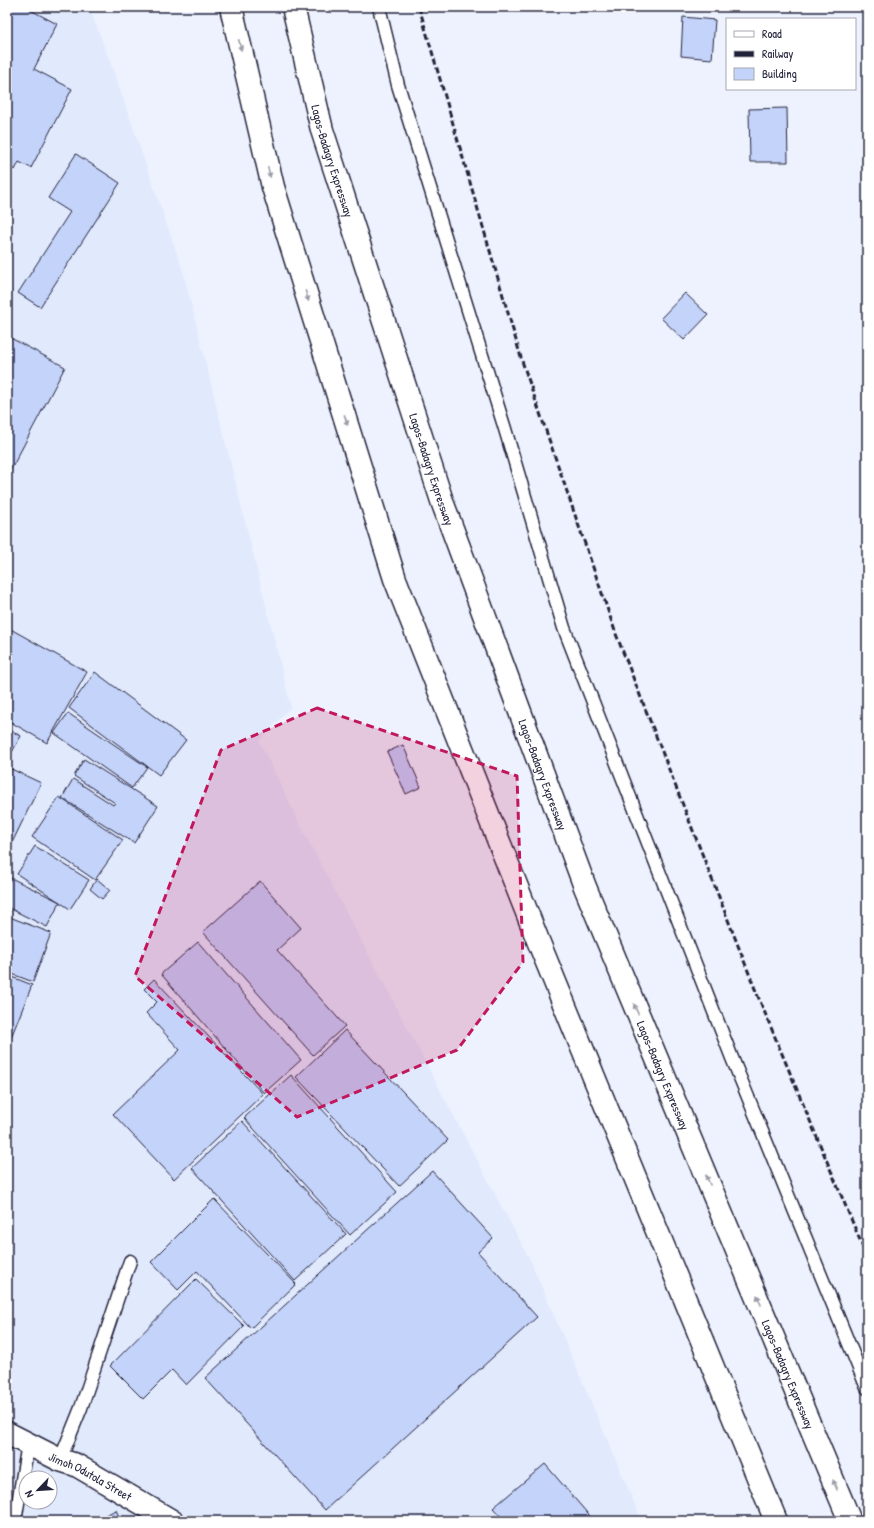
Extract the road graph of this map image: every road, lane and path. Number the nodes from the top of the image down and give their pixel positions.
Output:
1 (231, 7) edge
2 (293, 7) edge
3 (379, 7) edge
4 (130, 1261) dead end
5 (867, 1388) edge
6 (7, 1433) edge
7 (28, 1444) junction
8 (60, 1460) junction
9 (15, 1521) edge
10 (172, 1521) edge
11 (776, 1521) edge
12 (850, 1521) edge

1 -> 11 main road
12 -> 2 main road, Lagos-Badagry Expressway
3 - 5 lane
4 - 8 lane
6 - 7 main road, Jimoh Odutola Street
7 - 8 main road, Jimoh Odutola Street
7 - 9 lane
8 - 10 main road, Jimoh Odutola Street

